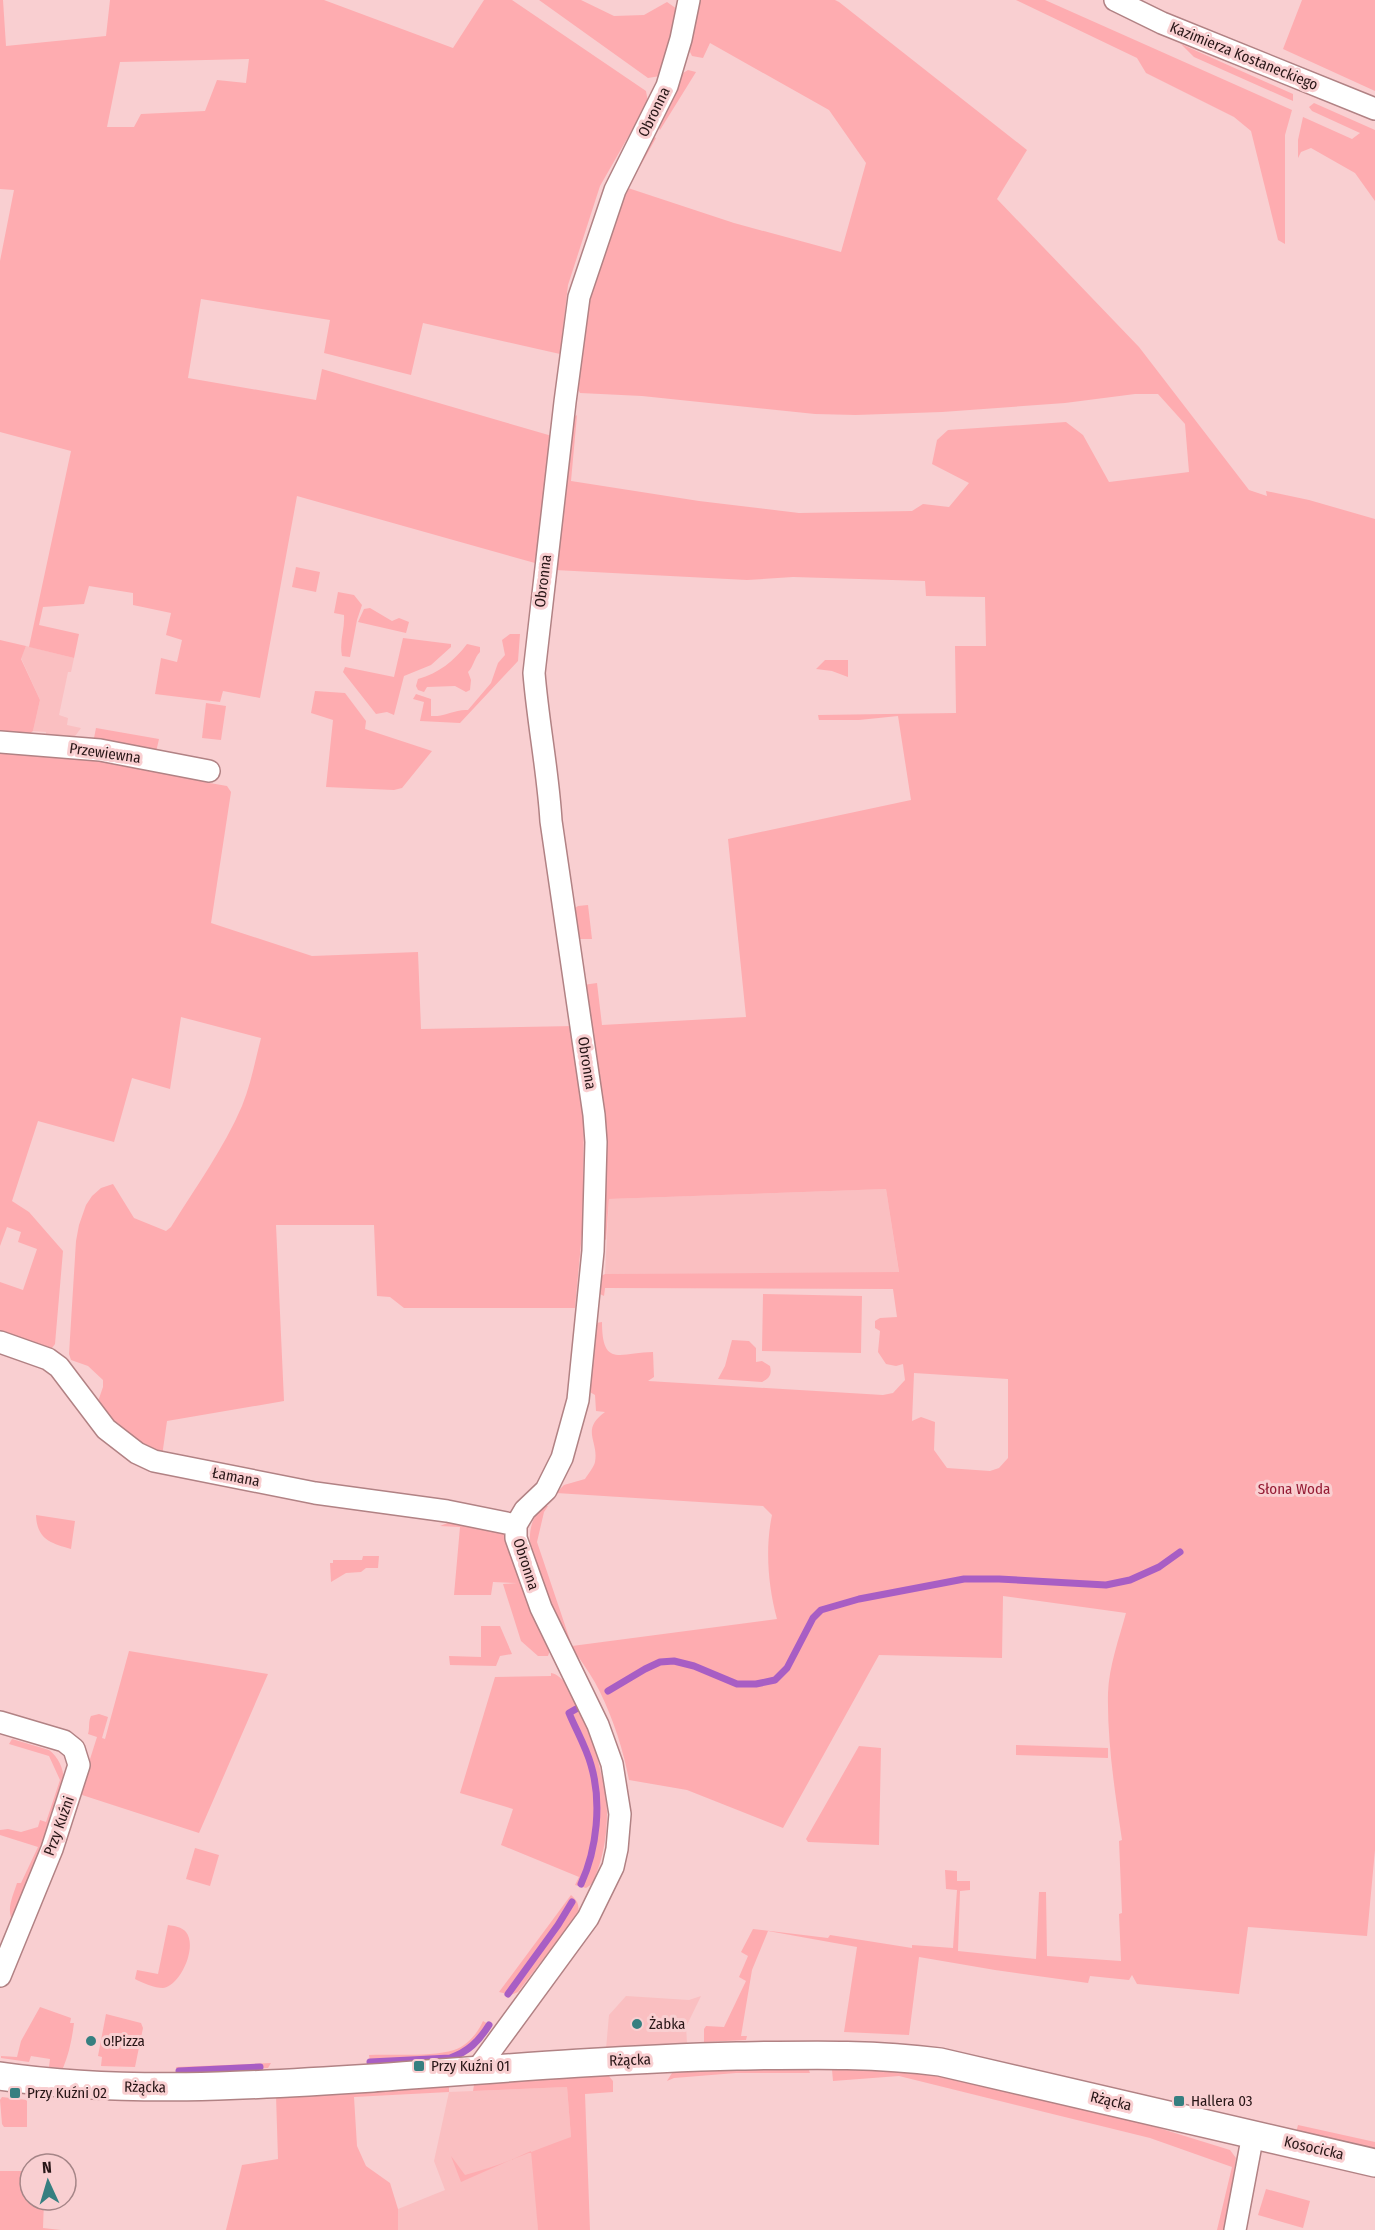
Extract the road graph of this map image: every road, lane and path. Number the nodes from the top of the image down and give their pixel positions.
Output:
1 (689, 0) edge
2 (1115, 0) edge
3 (1375, 109) edge
4 (0, 742) edge
5 (210, 771) dead end
6 (0, 1342) edge
7 (516, 1525) junction
8 (0, 1722) edge
9 (0, 1976) edge
10 (476, 2071) junction
11 (0, 2076) edge
12 (1252, 2134) junction
13 (1375, 2163) edge
14 (1235, 2230) edge

1 - 7 street, Obronna
2 - 3 street, Kazimierza Kostaneckiego
4 - 5 street, Przewiewna
6 - 7 street, Łamana
7 - 10 street, Obronna
8 - 9 street, Przy Kuźni
10 - 11 street, Rżącka
10 - 12 street, Rżącka
12 - 13 street, Kosocicka
12 - 14 street

